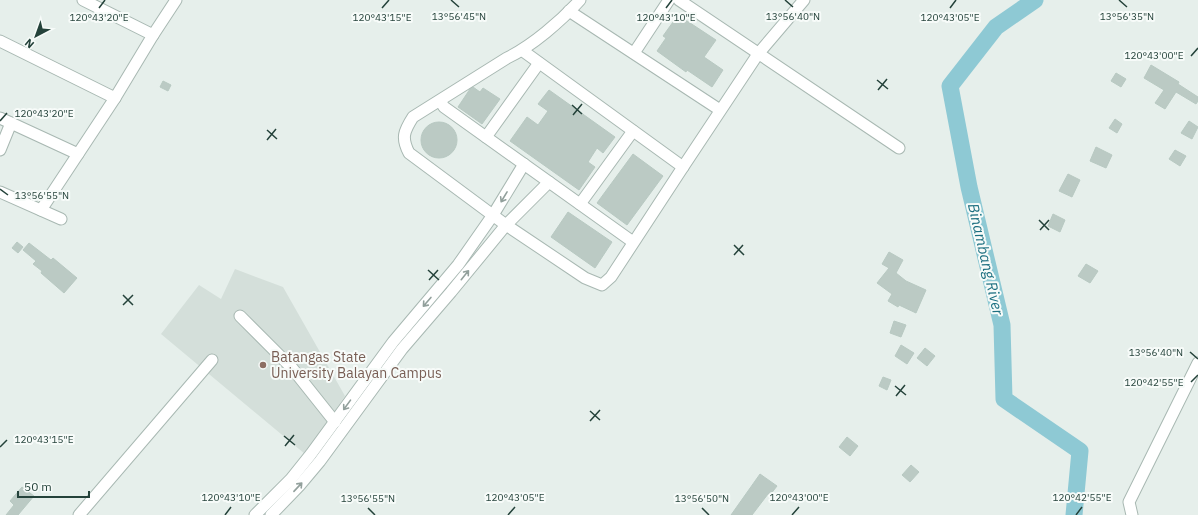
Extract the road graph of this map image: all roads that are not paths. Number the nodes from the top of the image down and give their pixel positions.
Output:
1 (83, 0) edge
2 (176, 0) edge
3 (580, 0) edge
4 (669, 0) edge
5 (679, 0) edge
6 (804, 0) edge
7 (570, 11) junction
8 (153, 35) junction
9 (0, 41) edge
10 (523, 51) junction
11 (634, 53) junction
12 (758, 54) junction
13 (539, 63) junction
14 (115, 98) junction
15 (440, 101) junction
16 (720, 110) junction
17 (0, 118) edge
18 (11, 123) junction
19 (633, 131) junction
20 (486, 137) junction
21 (899, 148) dead end
22 (0, 150) edge
23 (78, 154) junction
24 (524, 164) junction
25 (683, 167) junction
26 (549, 182) junction
27 (0, 192) edge
28 (580, 204) junction
29 (41, 210) junction
30 (493, 214) junction
31 (61, 218) dead end
32 (506, 225) junction
33 (633, 242) junction
34 (240, 316) dead end
35 (212, 360) dead end
36 (1198, 363) edge
37 (335, 422) junction
38 (79, 515) edge
39 (255, 515) edge
40 (271, 515) edge
41 (1132, 515) edge

1 - 8 street
2 - 8 street
3 - 7 street
4 - 11 street
5 - 12 street
6 - 12 street
7 - 10 street
7 - 11 street
8 - 14 street
9 - 14 street
10 - 13 street
10 - 15 street
11 - 16 street
12 - 16 street
12 - 21 street
13 - 19 street
13 - 20 street
14 - 23 street
15 - 20 street
15 - 30 street
16 - 25 street
17 - 18 street
18 - 22 street
18 - 23 street
19 - 25 street
19 - 28 street
20 - 24 street
23 - 29 street
24 - 26 street
24 -> 30 street
25 - 33 street
26 - 28 street
26 - 32 street
27 - 29 street
28 - 33 street
29 - 31 street
30 - 32 street
30 -> 37 street
32 - 33 street
40 -> 32 street
34 - 37 street
35 - 38 street
36 - 41 street
37 - 39 street

